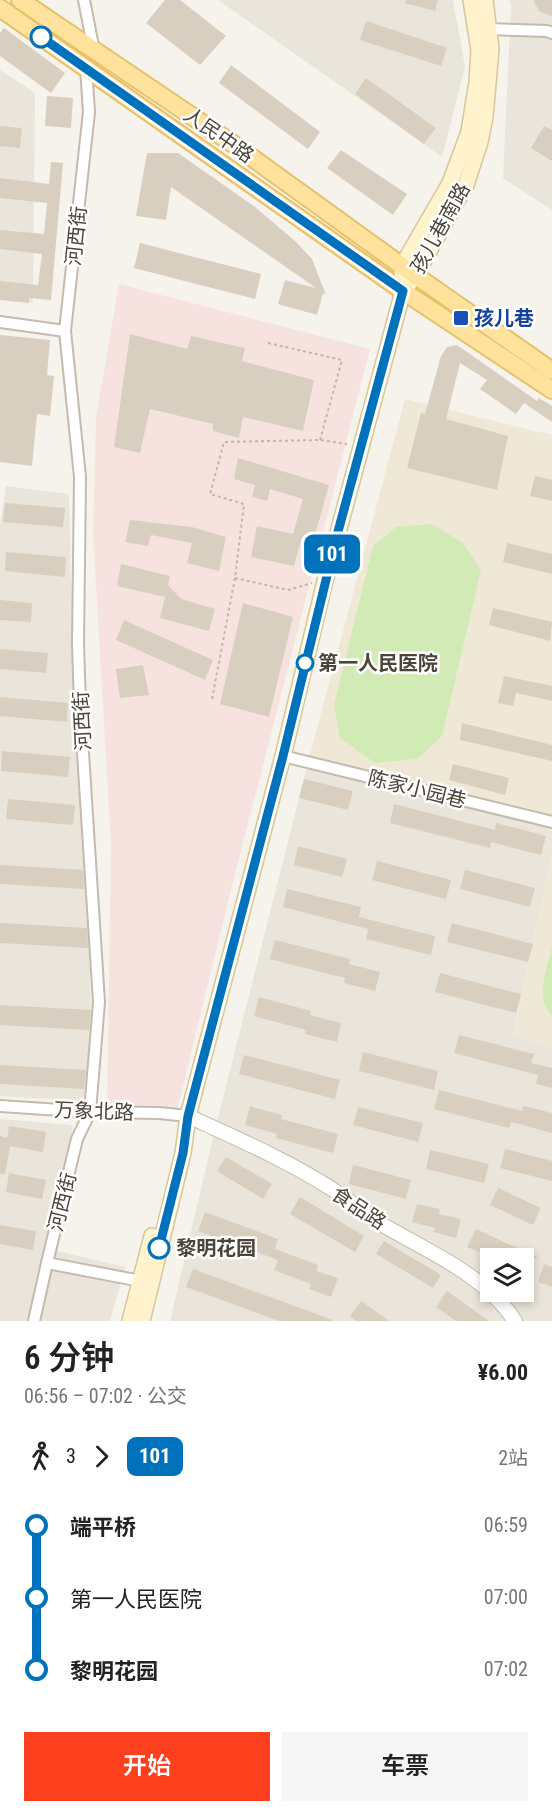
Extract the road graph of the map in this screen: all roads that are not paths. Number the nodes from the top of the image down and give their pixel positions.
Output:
1 (20, 0) edge
2 (84, 0) edge
3 (471, 0) edge
4 (485, 0) edge
5 (0, 8) edge
6 (489, 29) junction
7 (552, 33) edge
8 (94, 51) junction
9 (86, 68) junction
10 (409, 271) junction
11 (403, 291) junction
12 (0, 322) edge
13 (65, 331) junction
14 (552, 371) edge
15 (552, 390) edge
16 (283, 756) junction
17 (552, 822) edge
18 (0, 1106) edge
19 (90, 1112) junction
20 (188, 1116) junction
21 (47, 1263) junction
22 (145, 1282) junction
23 (34, 1321) edge
24 (130, 1321) edge
25 (141, 1321) edge
26 (515, 1321) edge

1 - 8 main road, 人民中路
2 - 8 street
3 - 10 main road, 孩儿巷南路
4 - 6 main road, 孩儿巷南路
5 - 9 main road, 人民中路
6 - 7 street
6 - 10 main road, 孩儿巷南路
8 - 10 main road, 人民中路
9 - 11 main road, 人民中路
9 - 13 street, 河西街
10 - 11 main road, 孩儿巷南路
10 - 14 main road, 人民中路
11 - 15 main road, 人民中路
11 - 16 main road
12 - 13 street
13 - 19 street, 河西街
16 - 17 street, 陈家小园巷
16 - 20 main road
18 - 19 street, 万象北路
19 - 20 street, 万象北路
19 - 21 street, 河西街
20 - 22 main road
20 - 26 street, 食品路
21 - 22 street
21 - 23 street, 河西街
22 - 24 main road
22 - 25 main road

